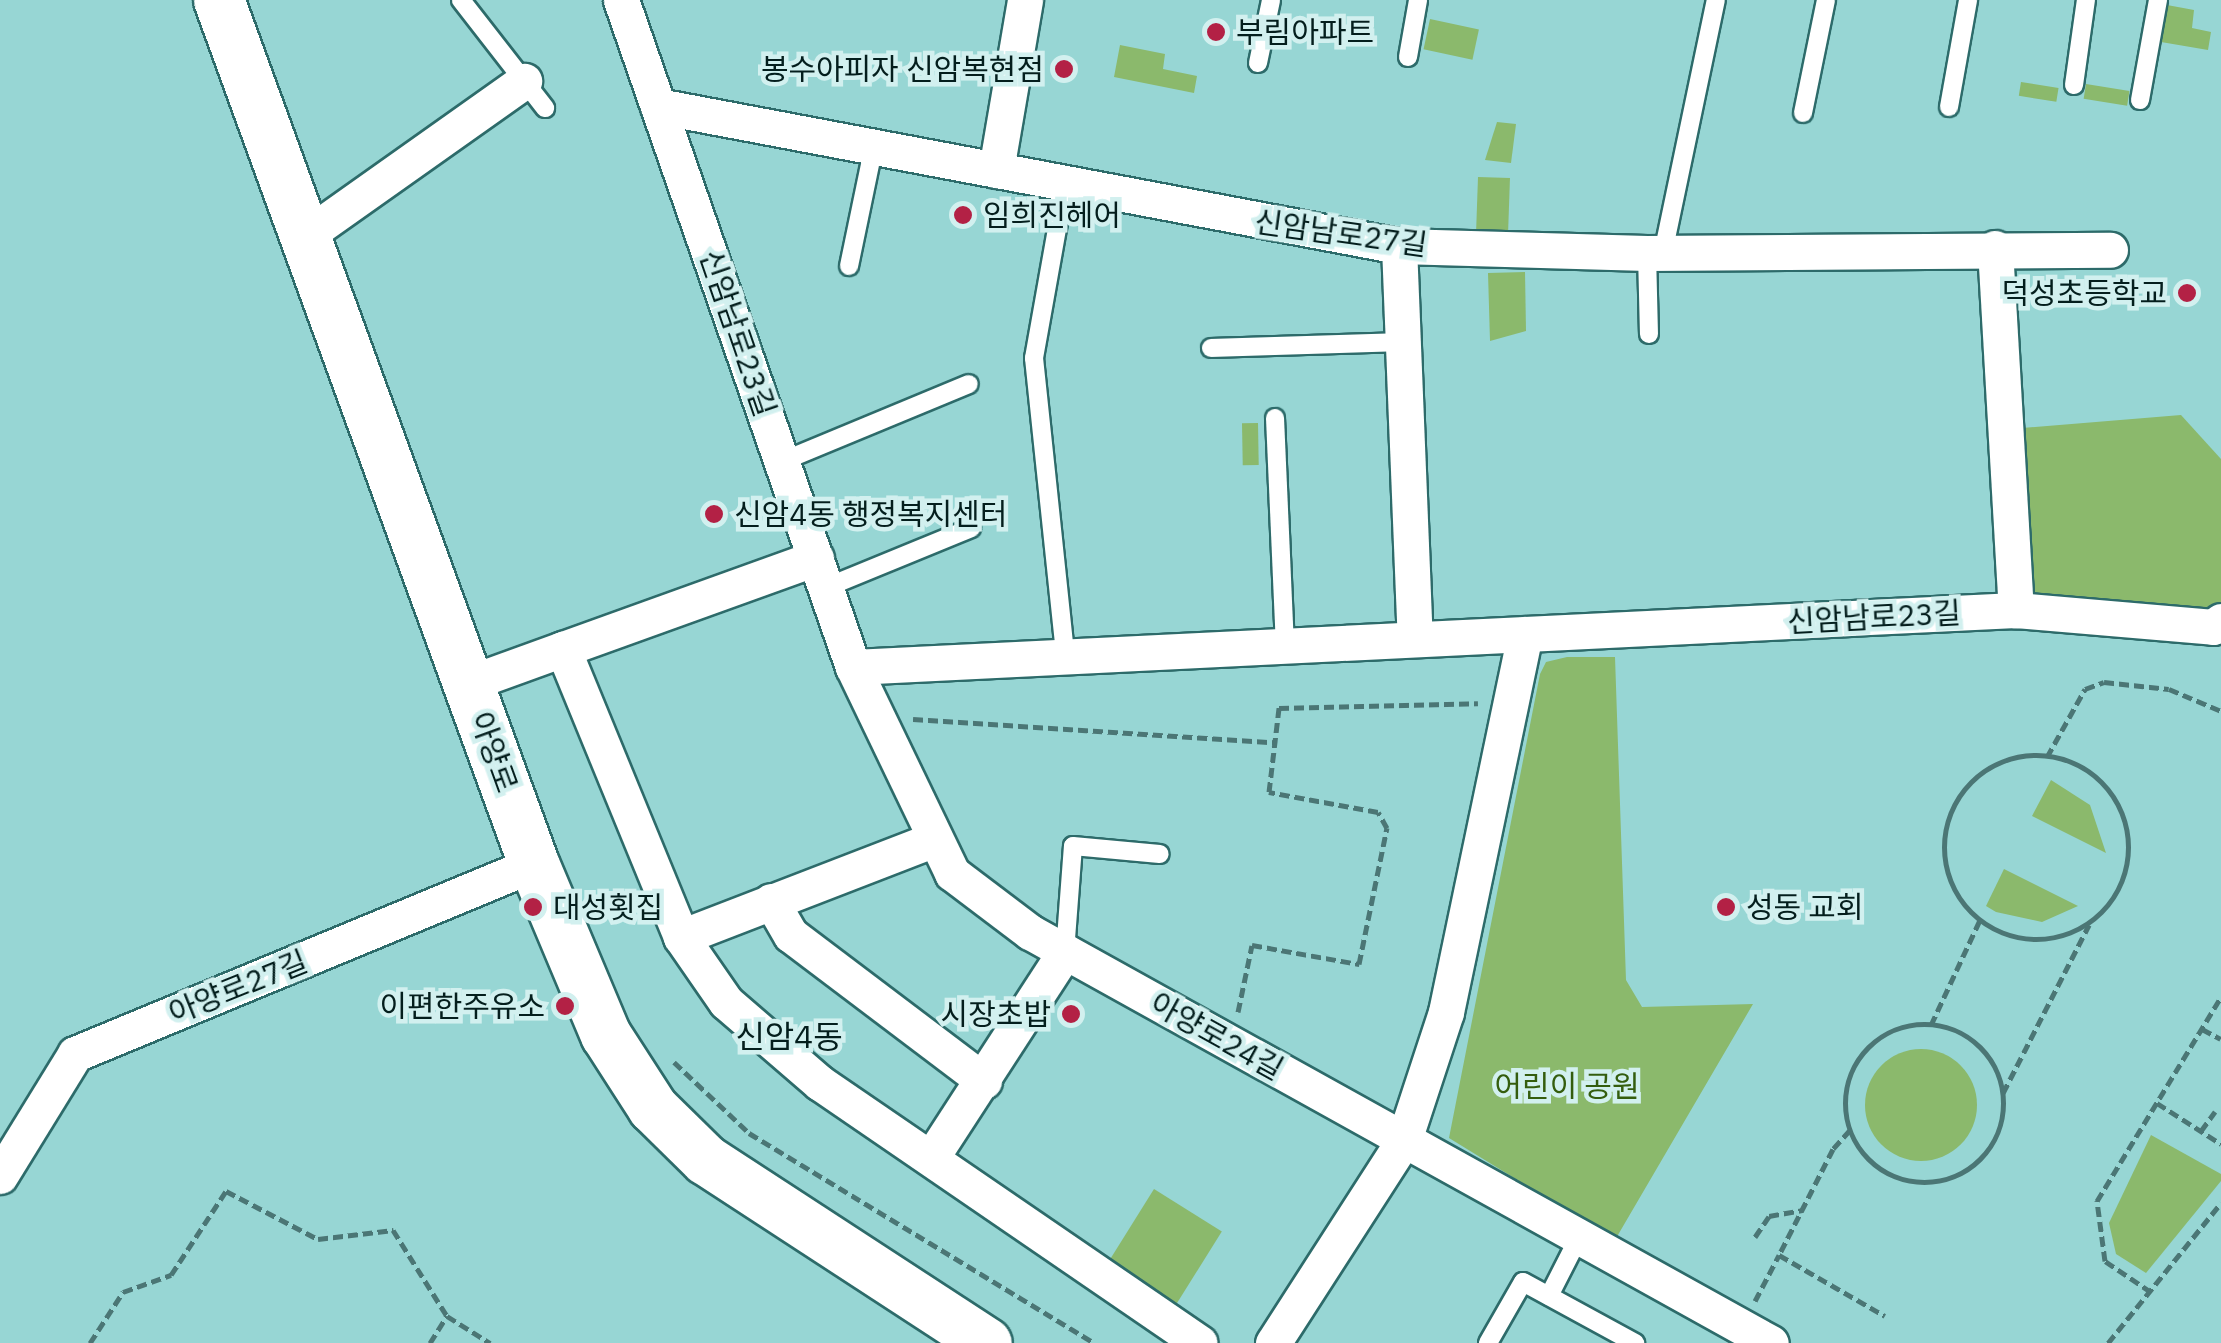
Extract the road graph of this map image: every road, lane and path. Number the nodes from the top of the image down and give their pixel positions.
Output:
1 (219, 0) edge
2 (461, 0) edge
3 (621, 0) edge
4 (1025, 0) edge
5 (1271, 0) edge
6 (1418, 0) edge
7 (1716, 0) edge
8 (1826, 0) edge
9 (1968, 0) edge
10 (2086, 0) edge
11 (2158, 0) edge
12 (1408, 56) dead end
13 (1258, 64) dead end
14 (2074, 85) dead end
15 (534, 94) joint
16 (2140, 100) dead end
17 (658, 106) junction
18 (1949, 107) dead end
19 (1803, 114) dead end
20 (874, 145) junction
21 (996, 170) junction
22 (1064, 184) junction
23 (308, 234) junction
24 (1399, 246) junction
25 (1994, 248) junction
26 (2110, 250) dead end
27 (1655, 253) junction
28 (850, 266) dead end
29 (1649, 334) dead end
30 (1403, 342) junction
31 (1211, 348) dead end
32 (969, 384) dead end
33 (1275, 418) dead end
34 (783, 462) junction
35 (971, 528) dead end
36 (821, 573) junction
37 (2016, 610) junction
38 (2218, 627) edge
39 (1525, 634) junction
40 (1415, 638) junction
41 (1284, 644) junction
42 (563, 649) junction
43 (1065, 655) junction
44 (852, 667) junction
45 (469, 682) junction
46 (1512, 702) junction
47 (2221, 710) edge
48 (884, 731) junction
49 (1274, 742) junction
50 (2047, 757) junction
51 (933, 840) junction
52 (1160, 854) dead end
53 (534, 864) junction
54 (771, 901) junction
55 (1980, 920) junction
56 (2090, 923) junction
57 (1030, 932) joint
58 (681, 937) junction
59 (1065, 952) junction
60 (2221, 996) edge
61 (1931, 1025) junction
62 (2202, 1029) junction
63 (2221, 1039) edge
64 (1232, 1044) junction
65 (984, 1081) junction
66 (2002, 1096) junction
67 (2157, 1103) junction
68 (2215, 1112) dead end
69 (1850, 1130) junction
70 (2202, 1131) junction
71 (1404, 1140) junction
72 (2221, 1144) edge
73 (931, 1158) junction
74 (0, 1176) edge
75 (2221, 1203) edge
76 (1802, 1210) junction
77 (1579, 1237) junction
78 (1754, 1237) dead end
79 (1779, 1255) junction
80 (2151, 1292) junction
81 (1549, 1296) junction
82 (1753, 1304) dead end
83 (447, 1316) junction
84 (1885, 1316) dead end
85 (90, 1343) edge
86 (430, 1343) edge
87 (490, 1343) edge
88 (987, 1343) edge
89 (1200, 1343) edge
90 (1273, 1343) edge
91 (1488, 1343) edge
92 (1635, 1343) edge
93 (1771, 1343) edge
94 (2108, 1343) edge

1 - 23 main road, 아양로
2 - 15 lane
3 - 17 street, 신암남로23길
4 - 21 street
5 - 13 lane
6 - 12 lane
7 - 27 lane
8 - 19 lane
9 - 18 lane
10 - 14 lane
11 - 16 lane
15 - 23 street
17 - 20 street, 신암남로27길
17 - 34 street, 신암남로23길
20 - 21 street, 신암남로27길
20 - 28 lane
21 - 22 street, 신암남로27길
22 - 24 street, 신암남로27길
22 - 43 lane
23 - 45 main road, 아양로
24 - 27 street, 신암남로27길
24 - 30 street
25 - 26 street, 신암남로27길
25 - 27 street, 신암남로27길
25 - 37 street
27 - 29 lane
30 - 31 lane
30 - 40 street
32 - 34 lane
33 - 41 lane
34 - 36 street, 신암남로23길
35 - 36 lane
36 - 42 street
36 - 44 street, 신암남로23길
37 - 38 street, 신암남로23길
37 - 39 street, 신암남로23길
39 - 40 street, 신암남로23길
39 - 46 street
40 - 41 street, 신암남로23길
41 - 43 street, 신암남로23길
42 - 45 street
42 - 58 street
43 - 44 street, 신암남로23길
44 - 48 street, 신암남로23길
45 - 53 main road, 아양로
46 - 49 path
46 - 71 street
47 - 50 path
48 - 49 path
48 - 51 street, 신암남로23길
49 - 64 path
50 - 55 path
50 - 56 path
51 - 54 street
51 - 57 street, 신암남로23길
52 - 59 lane
53 - 74 street, 아양로27길
53 - 88 main road, 아양로
54 - 58 street
54 - 65 street
55 - 56 path
55 - 61 path
56 - 66 path
57 - 59 street, 아양로24길
58 - 73 street
59 - 64 street, 아양로24길
59 - 65 street
60 - 62 path
61 - 66 path
61 - 69 path
62 - 63 path
62 - 67 path
64 - 71 street, 아양로24길
65 - 73 street
66 - 69 path
67 - 70 path
67 - 80 path
68 - 70 path
69 - 76 path
70 - 72 path
71 - 77 street, 아양로24길
71 - 90 street
73 - 89 street
75 - 80 path
76 - 78 path
76 - 79 path
77 - 81 lane
77 - 93 street, 아양로24길
79 - 82 path
79 - 84 path
80 - 94 path
81 - 91 lane
81 - 92 lane
83 - 85 path
83 - 86 path
83 - 87 path

